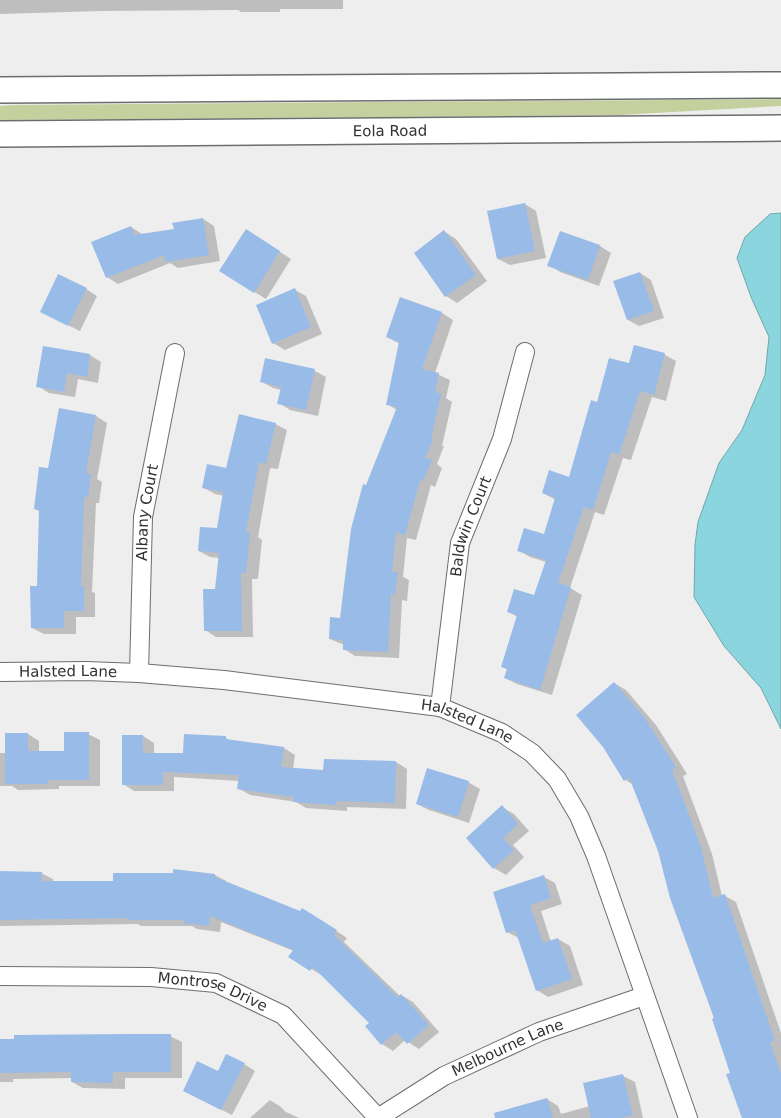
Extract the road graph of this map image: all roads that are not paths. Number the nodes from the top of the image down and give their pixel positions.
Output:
1 (781, 85) edge
2 (0, 90) edge
3 (781, 128) edge
4 (0, 134) edge
5 (525, 352) dead end
6 (175, 353) dead end
7 (0, 672) edge
8 (139, 673) junction
9 (440, 707) junction
10 (0, 976) edge
11 (644, 996) junction
12 (378, 1118) edge
13 (688, 1118) edge

1 - 2 street
3 - 4 street, Eola Road
5 - 9 street, Baldwin Court
6 - 8 street, Albany Court
7 - 8 street, Halsted Lane
8 - 9 street, Halsted Lane
9 - 11 street, Halsted Lane
10 - 12 street, Montrose Drive
11 - 12 street, Melbourne Lane
11 - 13 street, Halsted Lane

